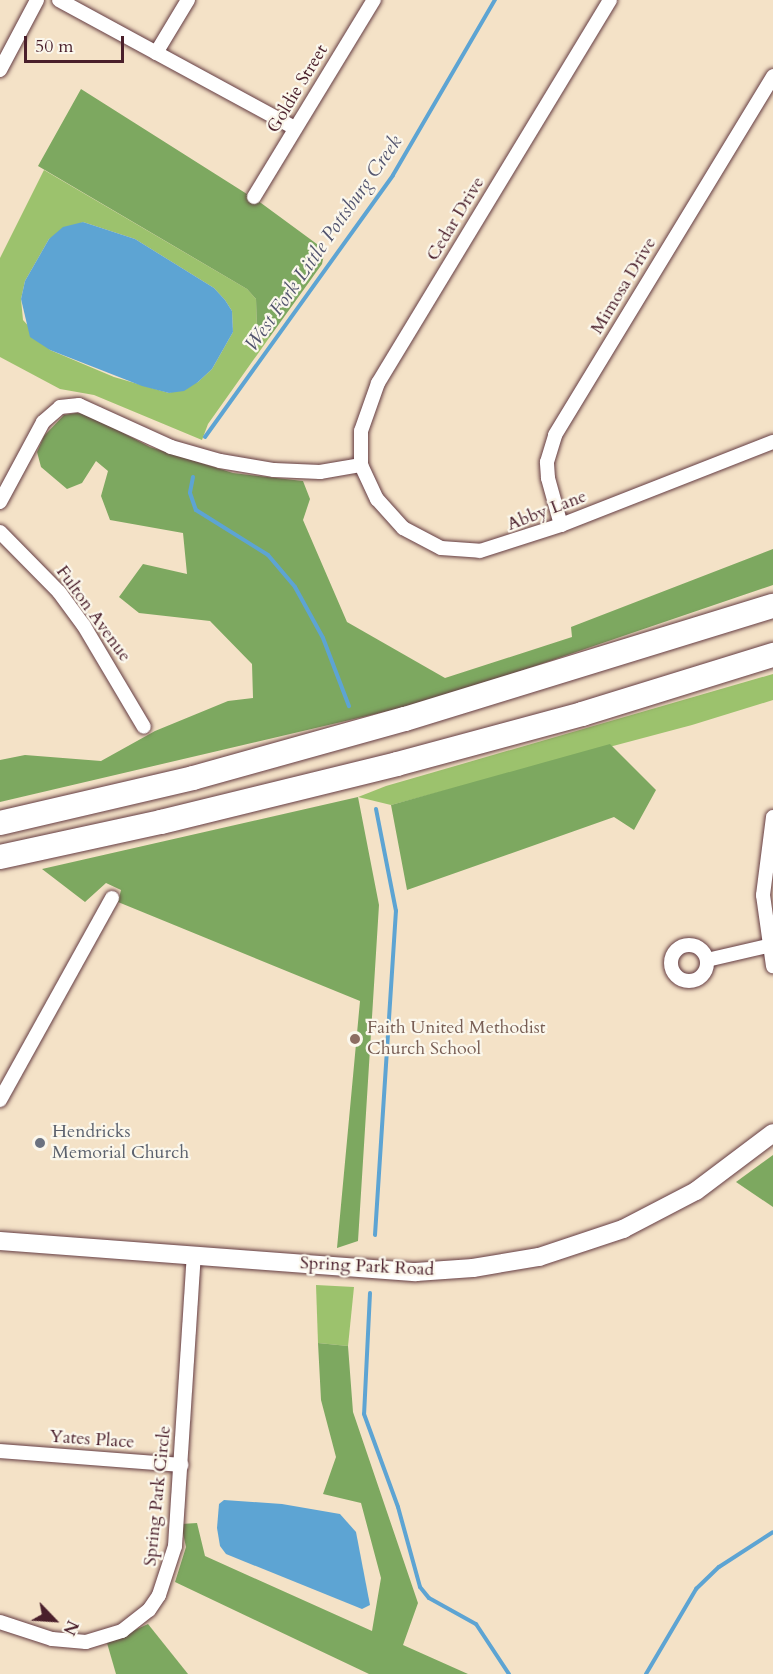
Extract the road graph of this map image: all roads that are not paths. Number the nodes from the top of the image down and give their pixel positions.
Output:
1 (37, 0) edge
2 (58, 0) edge
3 (188, 0) edge
4 (374, 0) edge
5 (610, 0) edge
6 (156, 53) junction
7 (0, 70) edge
8 (773, 76) edge
9 (295, 128) junction
10 (254, 197) dead end
11 (773, 442) edge
12 (361, 465) junction
13 (0, 502) edge
14 (561, 525) junction
15 (0, 532) edge
16 (773, 606) edge
17 (773, 655) edge
18 (144, 727) dead end
19 (773, 817) edge
20 (0, 823) edge
21 (0, 857) edge
22 (112, 898) dead end
23 (767, 946) junction
24 (707, 960) dead end
25 (773, 966) edge
26 (6, 1076) edge
27 (0, 1100) edge
28 (773, 1133) edge
29 (0, 1241) edge
30 (194, 1256) junction
31 (0, 1451) edge
32 (182, 1465) junction
33 (2, 1627) edge

1 - 7 street
2 - 6 street
3 - 6 street
4 - 9 street, Goldie Street
5 - 12 street, Cedar Drive
6 - 9 street
8 - 14 street, Mimosa Drive
9 - 10 street, Goldie Street
11 - 14 street, Abby Lane
12 - 13 street
12 - 14 street, Abby Lane
15 - 18 street, Fulton Avenue
16 - 20 highway
17 - 21 highway
19 - 23 street
22 - 26 street
23 - 24 street
23 - 25 street
26 - 27 street
28 - 30 main road, Spring Park Road
29 - 30 main road, Spring Park Road
30 - 32 street, Spring Park Circle
31 - 32 street, Yates Place
32 - 33 street, Spring Park Circle

